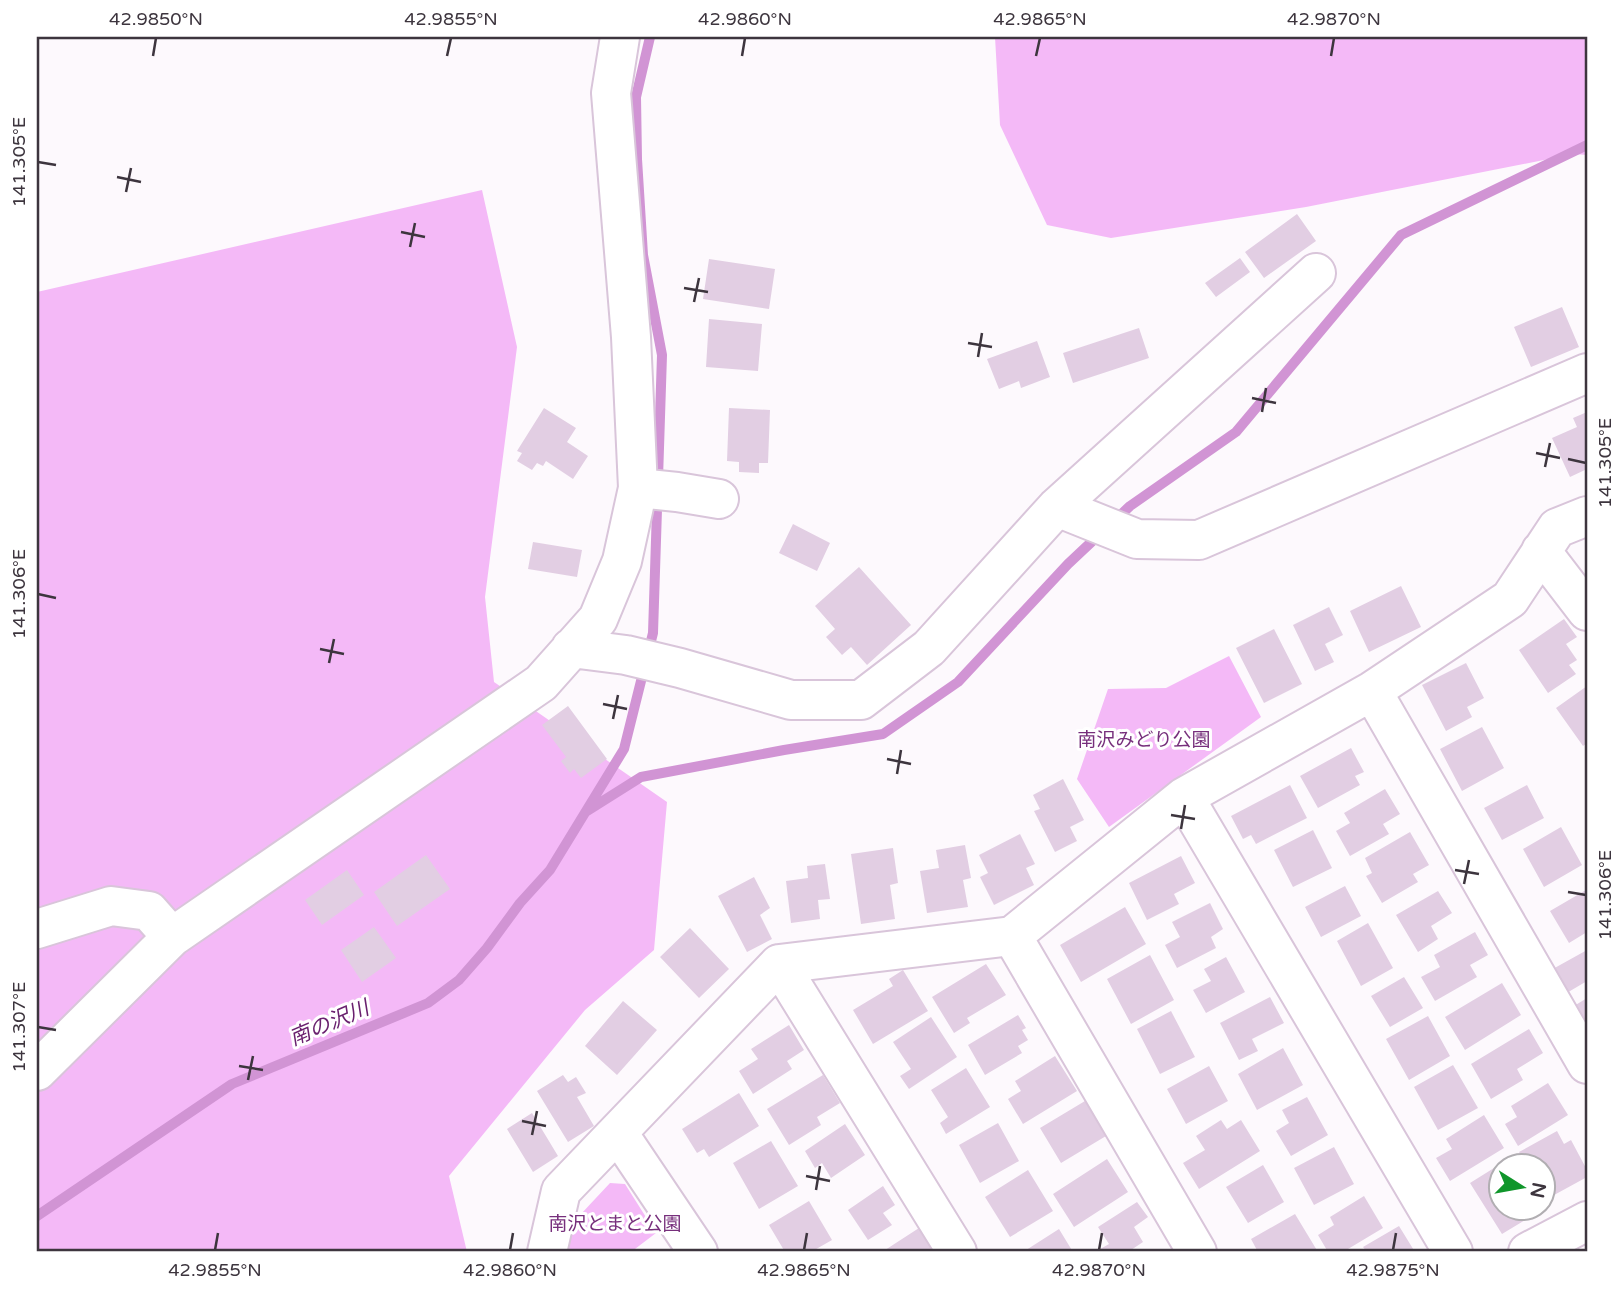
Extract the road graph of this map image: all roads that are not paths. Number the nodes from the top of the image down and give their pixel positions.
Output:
1 (620, 37) edge
2 (1316, 273) dead end
3 (1587, 373) edge
4 (656, 490) junction
5 (719, 499) dead end
6 (1070, 511) junction
7 (1587, 516) edge
8 (1541, 551) junction
9 (1587, 611) edge
10 (571, 648) junction
11 (1372, 691) junction
12 (1184, 797) junction
13 (37, 929) edge
14 (1012, 936) junction
15 (172, 937) junction
16 (779, 964) junction
17 (1587, 1064) edge
18 (37, 1070) edge
19 (618, 1133) junction
20 (1587, 1221) edge
21 (547, 1252) edge
22 (698, 1252) edge
23 (957, 1252) edge
24 (1197, 1252) edge
25 (1453, 1252) edge
26 (1528, 1252) edge

1 - 4 street
2 - 6 street
3 - 6 street
4 - 5 street
4 - 10 street
6 - 10 street
7 - 8 street
8 - 9 street
8 - 11 street
10 - 15 street
11 - 12 street
11 - 17 street
12 - 14 street
12 - 25 street
13 - 15 street
14 - 16 street
14 - 24 street
15 - 18 street
16 - 19 street
16 - 23 street
19 - 21 street
19 - 22 street
20 - 26 street

